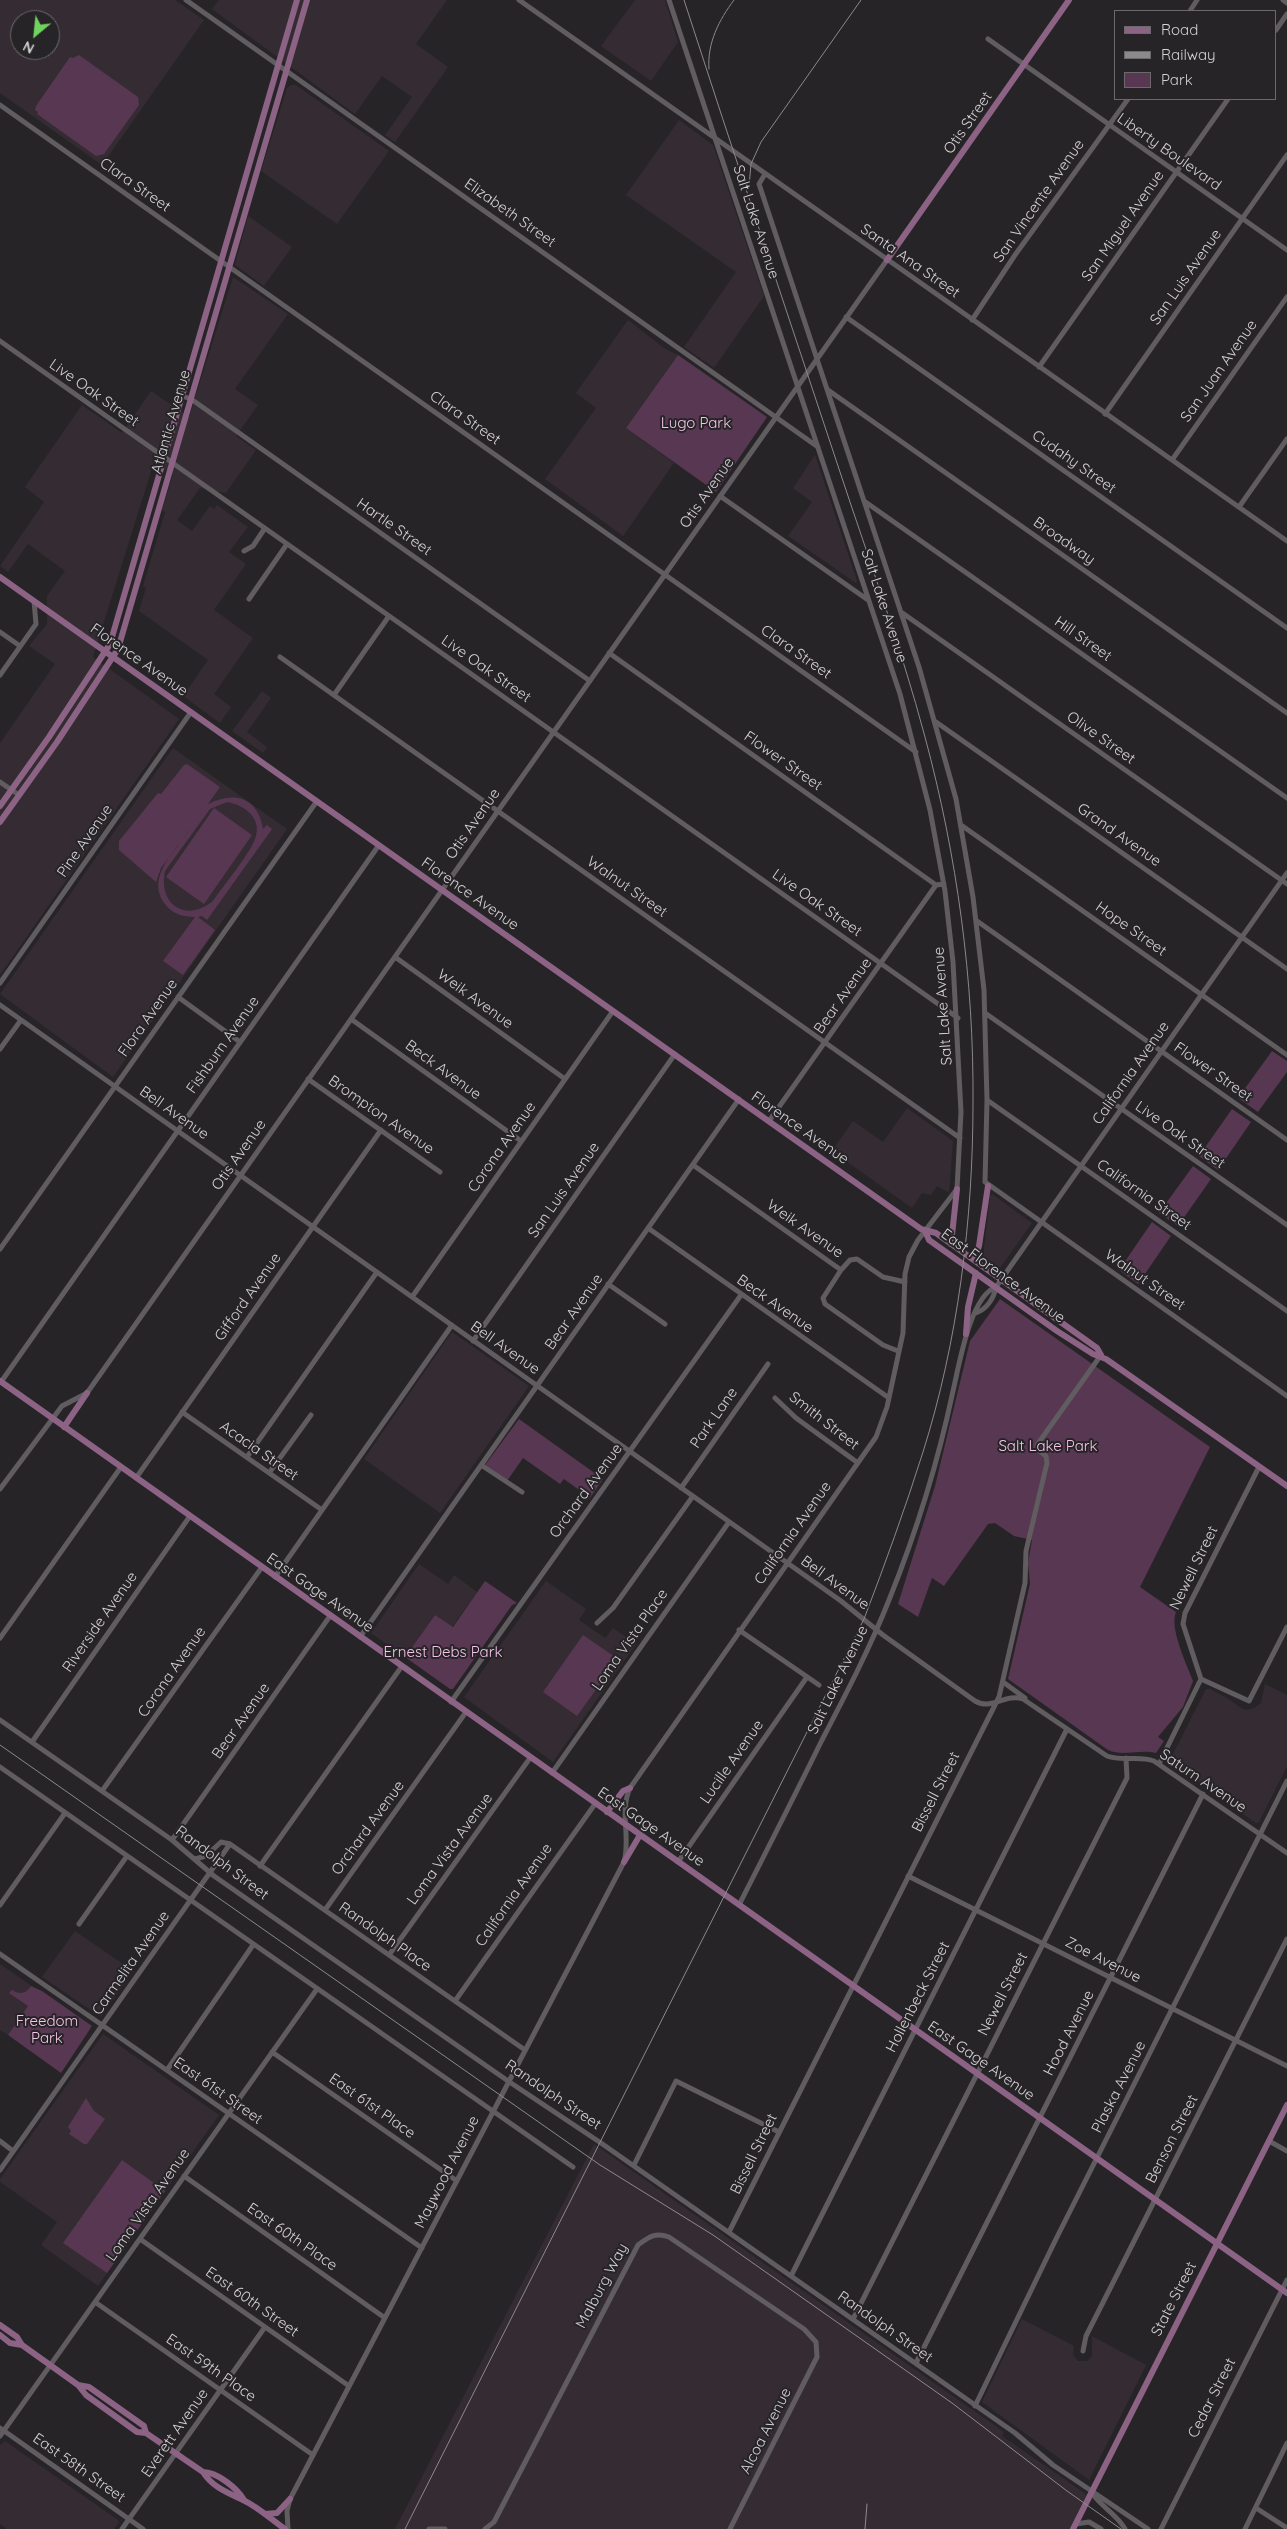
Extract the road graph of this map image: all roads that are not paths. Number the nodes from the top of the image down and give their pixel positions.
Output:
1 (186, 0) edge
2 (297, 0) edge
3 (307, 0) edge
4 (519, 0) edge
5 (669, 0) edge
6 (1069, 0) edge
7 (1283, 0) edge
8 (1287, 3) edge
9 (1287, 14) edge
10 (1277, 29) edge
11 (988, 39) dead end
12 (1024, 65) junction
13 (279, 66) junction
14 (286, 71) junction
15 (1127, 100) edge
16 (1227, 100) edge
17 (0, 105) edge
18 (1109, 125) junction
19 (717, 140) junction
20 (1287, 155) edge
21 (1176, 172) junction
22 (765, 174) junction
23 (1242, 219) junction
24 (1287, 250) edge
25 (886, 260) junction
26 (221, 261) junction
27 (229, 267) junction
28 (1287, 297) edge
29 (846, 317) junction
30 (972, 320) junction
31 (0, 341) edge
32 (817, 358) junction
33 (1039, 367) junction
34 (797, 386) junction
35 (827, 389) junction
36 (182, 396) junction
37 (191, 399) junction
38 (1106, 414) junction
39 (776, 417) junction
40 (1287, 439) edge
41 (818, 447) junction
42 (164, 457) junction
43 (1172, 460) junction
44 (172, 462) junction
45 (720, 496) junction
46 (864, 501) junction
47 (1239, 507) junction
48 (265, 528) junction
49 (1287, 541) edge
50 (287, 544) junction
51 (244, 551) dead end
52 (665, 575) junction
53 (0, 577) edge
54 (248, 599) dead end
55 (34, 601) junction
56 (868, 601) junction
57 (901, 612) junction
58 (389, 616) junction
59 (1287, 628) edge
60 (0, 632) edge
61 (20, 646) junction
62 (106, 652) junction
63 (609, 653) junction
64 (113, 657) junction
65 (280, 657) dead end
66 (0, 675) edge
67 (590, 681) junction
68 (334, 695) junction
69 (191, 712) junction
70 (1287, 713) edge
71 (936, 722) junction
72 (553, 732) junction
73 (916, 752) junction
74 (0, 782) edge
75 (12, 790) junction
76 (19, 795) junction
77 (1287, 798) edge
78 (317, 801) junction
79 (0, 806) edge
80 (498, 811) junction
81 (0, 822) edge
82 (961, 825) junction
83 (379, 845) junction
84 (1287, 873) edge
85 (1282, 880) junction
86 (944, 884) junction
87 (1287, 884) edge
88 (936, 885) junction
89 (442, 890) junction
90 (977, 921) junction
91 (1242, 937) junction
92 (395, 957) junction
93 (881, 964) junction
94 (1287, 970) edge
95 (0, 983) edge
96 (1202, 994) junction
97 (178, 997) junction
98 (0, 1005) edge
99 (613, 1011) junction
100 (985, 1013) junction
101 (958, 1018) junction
102 (350, 1019) junction
103 (21, 1020) junction
104 (240, 1042) junction
105 (825, 1042) junction
106 (0, 1049) edge
107 (1161, 1051) junction
108 (675, 1054) junction
109 (1287, 1055) edge
110 (308, 1079) junction
111 (565, 1079) junction
112 (115, 1086) junction
113 (739, 1099) junction
114 (987, 1100) junction
115 (1121, 1108) junction
116 (769, 1121) junction
117 (381, 1130) junction
118 (178, 1131) junction
119 (960, 1138) junction
120 (1287, 1140) edge
121 (521, 1141) junction
122 (693, 1164) junction
123 (1081, 1166) junction
124 (440, 1172) dead end
125 (240, 1175) junction
126 (988, 1186) junction
127 (957, 1189) junction
128 (1041, 1223) junction
129 (1287, 1225) edge
130 (313, 1227) junction
131 (648, 1228) junction
132 (925, 1231) junction
133 (951, 1244) junction
134 (0, 1249) edge
135 (974, 1260) junction
136 (842, 1270) junction
137 (377, 1272) junction
138 (976, 1273) junction
139 (1001, 1279) junction
140 (904, 1282) junction
141 (608, 1284) junction
142 (996, 1287) junction
143 (740, 1294) junction
144 (412, 1297) junction
145 (1287, 1311) edge
146 (665, 1324) dead end
147 (452, 1326) junction
148 (966, 1334) junction
149 (473, 1341) junction
150 (898, 1351) junction
151 (1101, 1355) junction
152 (768, 1364) dead end
153 (0, 1381) edge
154 (537, 1386) junction
155 (87, 1393) junction
156 (1287, 1396) edge
157 (775, 1398) dead end
158 (889, 1398) junction
159 (182, 1412) junction
160 (311, 1415) dead end
161 (52, 1418) junction
162 (64, 1427) junction
163 (630, 1452) junction
164 (247, 1457) junction
165 (858, 1463) junction
166 (481, 1465) junction
167 (121, 1467) junction
168 (1259, 1467) junction
169 (269, 1473) junction
170 (136, 1478) junction
171 (1287, 1486) edge
172 (681, 1488) junction
173 (0, 1489) edge
174 (522, 1492) dead end
175 (693, 1496) junction
176 (322, 1510) junction
177 (190, 1516) junction
178 (729, 1522) junction
179 (787, 1563) junction
180 (262, 1567) junction
181 (275, 1577) junction
182 (330, 1616) junction
183 (597, 1623) dead end
184 (1287, 1627) edge
185 (740, 1630) junction
186 (876, 1630) junction
187 (360, 1637) junction
188 (0, 1638) edge
189 (402, 1666) junction
190 (807, 1677) junction
191 (1201, 1679) junction
192 (1004, 1682) junction
193 (818, 1685) dead end
194 (1026, 1700) junction
195 (451, 1702) junction
196 (995, 1704) junction
197 (466, 1712) junction
198 (0, 1720) edge
199 (1067, 1729) junction
200 (32, 1742) junction
201 (530, 1758) junction
202 (1126, 1758) junction
203 (1159, 1764) junction
204 (1, 1769) edge
205 (552, 1773) junction
206 (1287, 1781) edge
207 (630, 1788) junction
208 (102, 1791) junction
209 (1203, 1794) junction
210 (595, 1804) junction
211 (608, 1812) junction
212 (65, 1813) junction
213 (626, 1825) junction
214 (640, 1835) junction
215 (1260, 1835) junction
216 (172, 1840) junction
217 (230, 1844) junction
218 (1287, 1854) edge
219 (127, 1856) junction
220 (195, 1859) junction
221 (624, 1862) junction
222 (678, 1862) junction
223 (260, 1866) junction
224 (210, 1873) junction
225 (908, 1876) junction
226 (191, 1900) junction
227 (0, 1905) edge
228 (739, 1905) junction
229 (325, 1910) junction
230 (976, 1910) junction
231 (79, 1924) dead end
232 (1287, 1939) edge
233 (1043, 1944) junction
234 (253, 1945) junction
235 (0, 1954) edge
236 (389, 1954) junction
237 (1110, 1978) junction
238 (853, 1986) junction
239 (317, 1989) junction
240 (454, 2001) junction
241 (1173, 2009) junction
242 (102, 2026) junction
243 (914, 2030) junction
244 (1235, 2040) junction
245 (525, 2050) junction
246 (272, 2052) junction
247 (1287, 2066) edge
248 (167, 2070) junction
249 (978, 2074) junction
250 (508, 2082) junction
251 (1287, 2105) edge
252 (493, 2111) junction
253 (228, 2114) junction
254 (1040, 2118) junction
255 (779, 2132) junction
256 (0, 2141) edge
257 (1269, 2142) junction
258 (13, 2150) junction
259 (1287, 2151) edge
260 (1097, 2159) junction
261 (634, 2166) junction
262 (573, 2167) dead end
263 (0, 2170) edge
264 (184, 2176) junction
265 (457, 2181) junction
266 (1155, 2200) junction
267 (729, 2232) junction
268 (140, 2239) junction
269 (1217, 2243) junction
270 (422, 2248) junction
271 (791, 2276) junction
272 (1287, 2280) edge
273 (1284, 2292) edge
274 (95, 2302) junction
275 (385, 2318) junction
276 (853, 2319) junction
277 (0, 2325) edge
278 (265, 2327) junction
279 (0, 2335) edge
280 (816, 2342) joint
281 (22, 2345) junction
282 (1083, 2351) dead end
283 (916, 2363) junction
284 (50, 2365) junction
285 (349, 2386) junction
286 (221, 2389) junction
287 (975, 2406) junction
288 (1, 2432) edge
289 (1287, 2442) edge
290 (175, 2454) junction
291 (313, 2455) junction
292 (1092, 2492) junction
293 (290, 2499) junction
294 (1256, 2508) junction
295 (263, 2514) junction
296 (129, 2519) junction
297 (1075, 2526) edge
298 (1287, 2528) edge
299 (122, 2529) edge
300 (143, 2529) edge
301 (286, 2529) edge
302 (430, 2529) edge
303 (445, 2529) edge
304 (485, 2529) edge
305 (730, 2529) edge
306 (1102, 2529) edge
307 (1125, 2529) edge
308 (1148, 2529) edge
309 (1161, 2529) edge
310 (1245, 2529) edge

1 - 13 street, Elizabeth Street
2 - 13 main road, Atlantic Avenue
3 - 14 main road, Atlantic Avenue
4 - 19 street, Santa Ana Street
5 - 19 street, Salt Lake Avenue
6 - 12 main road, Otis Street
7 - 8 street
9 - 10 street
11 - 12 street, Liberty Boulevard
12 - 18 street, Liberty Boulevard
12 - 25 main road, Otis Street
13 - 14 street, Elizabeth Street
13 - 26 main road, Atlantic Avenue
14 - 27 main road, Atlantic Avenue
14 - 39 street, Elizabeth Street
15 - 18 street, San Vincente Avenue
16 - 21 street, San Miguel Avenue
17 - 26 street, Clara Street
18 - 21 street, Liberty Boulevard
18 - 30 street, San Vincente Avenue
19 - 22 street, Santa Ana Street
19 - 34 street, Salt Lake Avenue
20 - 23 street, San Luis Avenue
21 - 23 street, Liberty Boulevard
21 - 33 street, San Miguel Avenue
22 - 25 street, Santa Ana Street
22 - 32 street, Salt Lake Avenue
23 - 24 street, Liberty Boulevard
23 - 38 street, San Luis Avenue
25 - 29 street, Otis Avenue
25 - 30 street, Santa Ana Street
26 - 27 street, Clara Street
26 - 36 main road, Atlantic Avenue
27 - 37 main road, Atlantic Avenue
27 - 52 street, Clara Street
28 - 43 street, San Juan Avenue
29 - 32 street, Otis Avenue
29 - 59 street, Cudahy Street
30 - 33 street, Santa Ana Street
31 - 42 street, Live Oak Street
32 - 34 street, Otis Avenue
32 - 35 street, Salt Lake Avenue
33 - 38 street, Santa Ana Street
34 - 39 street, Otis Avenue
34 - 41 street, Salt Lake Avenue
35 - 46 street, Salt Lake Avenue
35 - 70 street, Broadway
36 - 37 street, Hartle Street
36 - 42 main road, Atlantic Avenue
37 - 44 main road, Atlantic Avenue
37 - 67 street, Hartle Street
38 - 43 street, Santa Ana Street
39 - 41 street, Elizabeth Street
39 - 45 street, Otis Avenue
40 - 47 street
41 - 56 street, Salt Lake Avenue
42 - 44 street, Live Oak Street
42 - 62 main road, Atlantic Avenue
43 - 47 street, Santa Ana Street
44 - 48 street, Live Oak Street
44 - 64 main road, Atlantic Avenue
45 - 52 street, Otis Avenue
45 - 56 street
46 - 57 street, Salt Lake Avenue
46 - 77 street, Hill Street
47 - 49 street, Santa Ana Street
48 - 50 street, Live Oak Street
48 - 51 street
50 - 54 street
50 - 58 street, Live Oak Street
52 - 63 street, Otis Avenue
52 - 73 street, Clara Street
53 - 55 main road, Florence Avenue
55 - 61 street
55 - 62 main road, Florence Avenue
56 - 73 street, Salt Lake Avenue
57 - 71 street, Salt Lake Avenue
57 - 85 street, Olive Street
58 - 68 street
58 - 72 street, Live Oak Street
60 - 61 street
61 - 66 street
62 - 64 main road, Florence Avenue
62 - 75 main road, Atlantic Avenue
63 - 67 street, Otis Avenue
63 - 88 street, Flower Street
64 - 69 main road, Florence Avenue
64 - 76 main road, Atlantic Avenue
65 - 68 street, Walnut Street
67 - 72 street, Otis Avenue
68 - 80 street, Walnut Street
69 - 78 main road, Florence Avenue
69 - 95 street, Pine Avenue
71 - 82 street, Salt Lake Avenue
71 - 91 street, Grand Avenue
72 - 80 street, Otis Avenue
72 - 93 street, Live Oak Street
73 - 86 street, Salt Lake Avenue
74 - 75 street
75 - 76 street
75 - 79 main road, Atlantic Avenue
76 - 81 main road, Atlantic Avenue
78 - 83 main road, Florence Avenue
78 - 97 street, Flora Avenue
80 - 89 street, Otis Avenue
80 - 105 street, Walnut Street
82 - 90 street, Salt Lake Avenue
82 - 96 street, Hope Street
83 - 89 main road, Florence Avenue
83 - 104 street, Fishburn Avenue
84 - 85 street, California Avenue
85 - 87 street, Olive Street
85 - 91 street, California Avenue
86 - 88 street
86 - 101 street, Salt Lake Avenue
88 - 93 street, Bear Avenue
89 - 92 street, Otis Avenue
89 - 99 main road, Florence Avenue
90 - 100 street, Salt Lake Avenue
90 - 107 street, Flower Street
91 - 94 street, Grand Avenue
91 - 96 street, California Avenue
92 - 102 street, Otis Avenue
92 - 111 street, Weik Avenue
93 - 101 street, Live Oak Street
93 - 105 street, Bear Avenue
96 - 107 street, California Avenue
96 - 109 street, Hope Street
97 - 104 street
97 - 112 street, Flora Avenue
98 - 103 street, Bell Avenue
99 - 108 main road, Florence Avenue
99 - 111 street, Corona Avenue
100 - 114 street, Salt Lake Avenue
100 - 115 street, Live Oak Street
101 - 119 street, Salt Lake Avenue
102 - 110 street, Otis Avenue
102 - 121 street, Beck Avenue
103 - 106 street
103 - 112 street, Bell Avenue
104 - 118 street, Fishburn Avenue
105 - 116 street, Bear Avenue
105 - 119 street, Walnut Street
107 - 115 street, California Avenue
107 - 120 street, Flower Street
108 - 113 main road, Florence Avenue
108 - 149 street, San Luis Avenue
110 - 117 street, Brompton Avenue
110 - 125 street, Otis Avenue
111 - 121 street, Corona Avenue
112 - 118 street, Bell Avenue
112 - 134 street, Flora Avenue
113 - 116 main road, Florence Avenue
113 - 122 street, Bear Avenue
114 - 123 street, California Street
114 - 126 street, Salt Lake Avenue
115 - 123 street, California Avenue
115 - 129 street, Live Oak Street
116 - 132 main road, Florence Avenue
117 - 124 street, Brompton Avenue
117 - 130 street, Gifford Avenue
118 - 125 street, Bell Avenue
118 - 153 street, Fishburn Avenue
119 - 127 street, Salt Lake Avenue
121 - 144 street, Corona Avenue
122 - 131 street, Bear Avenue
122 - 136 street, Weik Avenue
123 - 128 street, California Avenue
123 - 145 street, California Street
125 - 130 street, Bell Avenue
125 - 155 street, Otis Avenue
126 - 128 street, Walnut Street
126 - 135 main road
127 - 132 street
127 - 133 main road
128 - 139 street, California Avenue
128 - 156 street, Walnut Street
130 - 137 street, Bell Avenue
130 - 159 street, Gifford Avenue
131 - 141 street, Bear Avenue
131 - 143 street, Beck Avenue
132 - 133 main road, East Florence Avenue
132 - 138 main road, East Florence Avenue
132 - 140 street, California Avenue
133 - 135 main road, East Florence Avenue
135 - 139 main road, East Florence Avenue
136 - 140 street, Weik Avenue
136 - 150 street
137 - 144 street, Bell Avenue
137 - 164 street
138 - 142 main road, East Florence Avenue
138 - 148 main road
139 - 142 street, California Avenue
139 - 151 main road, East Florence Avenue
140 - 150 street, California Avenue
141 - 146 street
141 - 154 street, Bear Avenue
142 - 148 street, Salt Lake Avenue
142 - 151 main road, East Florence Avenue
143 - 158 street, Beck Avenue
143 - 163 street, Orchard Avenue
144 - 147 street, Bell Avenue
147 - 149 street, Bell Avenue
147 - 176 street
148 - 186 street, Salt Lake Avenue
149 - 154 street, Bell Avenue
150 - 158 street, California Avenue
151 - 168 main road, East Florence Avenue
151 - 192 street, Bissell Street
152 - 172 street, Park Lane
153 - 161 main road, East Gage Avenue
154 - 163 street, Bell Avenue
154 - 166 street, Bear Avenue
155 - 161 street, Otis Avenue
155 - 162 main road
157 - 165 street, Smith Street
158 - 165 street, California Avenue
159 - 164 street, Acacia Street
159 - 170 street, Gifford Avenue
160 - 169 street
161 - 162 main road, East Gage Avenue
161 - 173 street, Otis Avenue
162 - 167 main road, East Gage Avenue
163 - 172 street, Bell Avenue
163 - 195 street, Orchard Avenue
164 - 169 street, Acacia Street
165 - 179 street, California Avenue
166 - 174 street
166 - 187 street, Bear Avenue
167 - 170 main road, East Gage Avenue
167 - 188 street
168 - 171 main road, East Florence Avenue
168 - 191 street, Newell Street
169 - 176 street, Acacia Street
170 - 177 main road, East Gage Avenue
172 - 175 street, Bell Avenue
175 - 178 street, Bell Avenue
175 - 183 street
176 - 181 street
177 - 180 main road, East Gage Avenue
177 - 200 street, Riverside Avenue
178 - 179 street, Bell Avenue
178 - 205 street, Loma Vista Place
179 - 185 street, California Avenue
179 - 186 street, Bell Avenue
180 - 181 main road, East Gage Avenue
180 - 208 street, Corona Avenue
181 - 182 main road, East Gage Avenue
182 - 187 main road, East Gage Avenue
182 - 216 street, Bear Avenue
184 - 191 street
185 - 190 street
185 - 207 street, California Avenue
186 - 196 street, Bell Avenue
186 - 228 street, Salt Lake Avenue
187 - 189 main road, East Gage Avenue
189 - 195 main road, East Gage Avenue
189 - 223 street
190 - 193 street
190 - 222 street, Lucille Avenue
191 - 203 street
192 - 194 street, Saturn Avenue
192 - 196 street, Bissell Street
194 - 196 street
194 - 199 street, Saturn Avenue
195 - 197 main road, East Gage Avenue
196 - 225 street, Bissell Street
197 - 201 main road, East Gage Avenue
197 - 229 street, Orchard Avenue
198 - 200 street, Randolph Street
199 - 202 street, Saturn Avenue
199 - 230 street, Hollenbeck Street
200 - 208 street, Randolph Street
201 - 205 main road, East Gage Avenue
201 - 236 street, Loma Vista Avenue
202 - 203 street, Saturn Avenue
202 - 233 street, Newell Street
203 - 209 street, Saturn Avenue
204 - 212 street
205 - 210 main road, East Gage Avenue
206 - 215 street, Plaska Avenue
207 - 211 main road
207 - 213 street, California Avenue
208 - 216 street, Randolph Street
209 - 215 street, Saturn Avenue
209 - 237 street, Hood Avenue
210 - 211 main road, East Gage Avenue
210 - 240 street, California Avenue
211 - 213 main road, East Gage Avenue
212 - 219 street
212 - 227 street
213 - 214 main road, East Gage Avenue
213 - 221 street, Maywood Avenue
214 - 221 main road
214 - 222 main road, East Gage Avenue
215 - 218 street, Saturn Avenue
215 - 241 street, Plaska Avenue
216 - 220 street, Randolph Street
217 - 220 street
217 - 223 street, Randolph Place
217 - 224 street, Carmelita Avenue
219 - 226 street
219 - 231 street
220 - 224 street, Randolph Street
221 - 245 street, Maywood Avenue
222 - 228 main road, East Gage Avenue
223 - 229 street, Randolph Place
224 - 226 street, Carmelita Avenue
224 - 250 street, Randolph Street
225 - 230 street, Zoe Avenue
225 - 238 street, Bissell Street
226 - 234 street
226 - 242 street, Carmelita Avenue
228 - 238 main road, East Gage Avenue
229 - 236 street, Randolph Place
230 - 233 street, Zoe Avenue
230 - 243 street, Hollenbeck Street
232 - 244 street, Benson Street
233 - 237 street, Zoe Avenue
233 - 249 street, Newell Street
234 - 239 street
234 - 248 street
235 - 242 street, East 61st Street
236 - 240 street, Randolph Place
237 - 241 street, Zoe Avenue
237 - 254 street, Hood Avenue
238 - 243 main road, East Gage Avenue
238 - 255 street, Bissell Street
239 - 246 street, Loma Vista Avenue
239 - 252 street
240 - 245 street, Randolph Place
241 - 244 street, Zoe Avenue
241 - 260 street, Plaska Avenue
242 - 248 street, East 61st Street
242 - 258 street, Carmelita Avenue
243 - 249 main road, East Gage Avenue
243 - 271 street, Hollenbeck Street
244 - 247 street, Zoe Avenue
244 - 266 street, Benson Street
245 - 250 street, Maywood Avenue
246 - 253 street, Loma Vista Avenue
246 - 265 street, East 61st Place
248 - 253 street, East 61st Street
249 - 254 main road, East Gage Avenue
249 - 276 street, Newell Street
250 - 252 street, Maywood Avenue
250 - 261 street, Randolph Street
251 - 257 main road, State Street
252 - 262 street
252 - 265 street, Maywood Avenue
253 - 264 street, Loma Vista Avenue
253 - 270 street, East 61st Street
254 - 260 main road, East Gage Avenue
254 - 283 street, Hood Avenue
255 - 261 street
255 - 267 street, Bissell Street
256 - 258 street
257 - 259 street
257 - 269 main road, State Street
258 - 263 street, Carmelita Avenue
260 - 266 main road, East Gage Avenue
260 - 287 street, Plaska Avenue
261 - 267 street, Randolph Street
264 - 268 street, Loma Vista Avenue
264 - 275 street, East 60th Place
265 - 270 street, Maywood Avenue
266 - 269 main road, East Gage Avenue
266 - 282 street, Benson Street
267 - 271 street, Randolph Street
268 - 274 street, Loma Vista Avenue
268 - 278 street, East 60th Street
269 - 273 main road, East Gage Avenue
269 - 292 main road, State Street
270 - 275 street, Maywood Avenue
271 - 276 street, Randolph Street
272 - 273 street, Cedar Street
273 - 309 street, Cedar Street
274 - 284 street, Loma Vista Avenue
274 - 286 street, East 59th Place
275 - 285 street, Maywood Avenue
276 - 283 street, Randolph Street
277 - 281 main road
278 - 285 street, East 60th Street
278 - 286 street, Everett Avenue
279 - 281 main road
280 - 304 street, Malburg Way
280 - 305 street, Alcoa Avenue
281 - 284 main road
283 - 287 street, Randolph Street
284 - 288 street, Loma Vista Avenue
284 - 290 main road
285 - 291 street, Maywood Avenue
286 - 290 street, Everett Avenue
286 - 291 street, East 59th Place
287 - 292 street, Randolph Street
288 - 296 street, East 58th Street
289 - 294 street
290 - 295 main road
290 - 296 street, Everett Avenue
291 - 293 street, Maywood Avenue
292 - 297 main road, State Street
292 - 307 street, Randolph Street
292 - 308 street, Randolph Street
293 - 295 main road
293 - 301 street, Maywood Avenue
294 - 298 street
294 - 310 street
295 - 301 main road
296 - 299 street, Everett Avenue
296 - 300 street, East 58th Street
297 - 306 street
302 - 303 street

